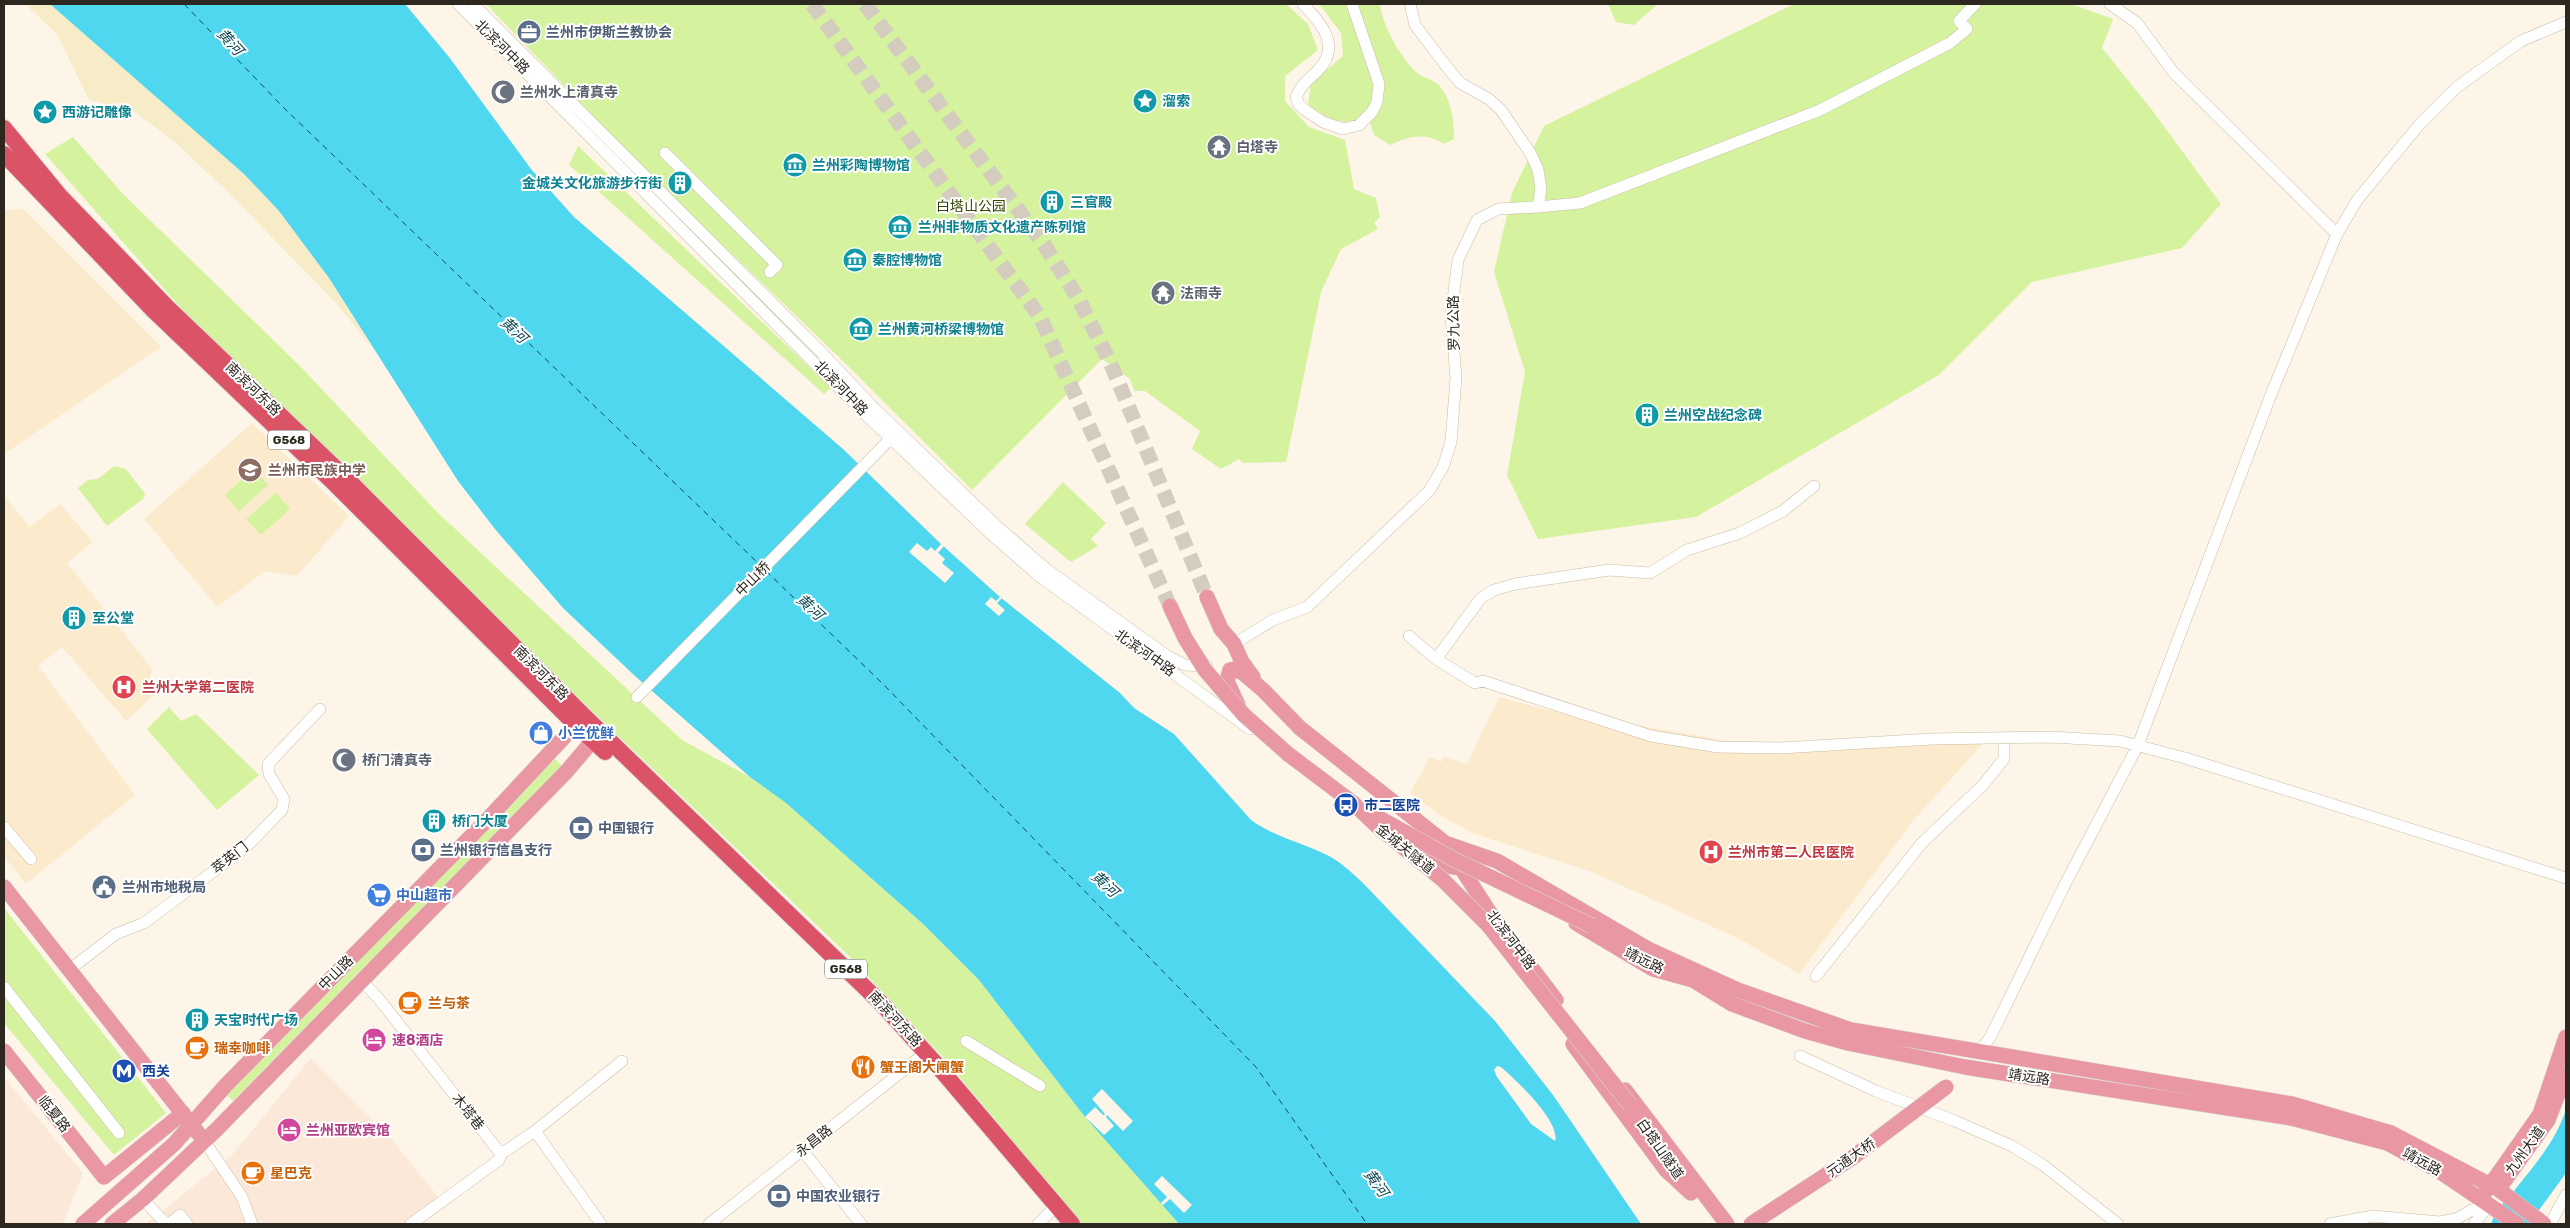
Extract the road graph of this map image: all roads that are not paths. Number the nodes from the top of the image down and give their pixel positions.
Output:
1 (458, 4) edge
2 (473, 4) edge
3 (1303, 4) edge
4 (1352, 4) edge
5 (1410, 4) edge
6 (1975, 4) edge
7 (2110, 4) edge
8 (2566, 22) edge
9 (567, 105) junction
10 (8, 148) edge
11 (665, 153) dead end
12 (1538, 207) junction
13 (2337, 234) junction
14 (770, 272) dead end
15 (894, 434) junction
16 (1814, 486) dead end
17 (1207, 597) tunnel mouth
18 (1170, 606) tunnel mouth
19 (1409, 636) dead end
20 (1234, 644) junction
21 (1436, 658) junction
22 (1191, 685) junction
23 (1263, 690) junction
24 (637, 697) dead end
25 (320, 709) dead end
26 (580, 721) junction
27 (1256, 733) junction
28 (597, 737) junction
29 (2004, 739) junction
30 (2138, 744) junction
31 (1353, 803) junction
32 (4, 827) edge
33 (1445, 843) junction
34 (1412, 852) junction
35 (31, 860) dead end
36 (1425, 862) junction
37 (1461, 866) junction
38 (2566, 878) edge
39 (4, 887) edge
40 (69, 970) junction
41 (1816, 976) dead end
42 (1693, 980) junction
43 (362, 982) junction
44 (4, 987) edge
45 (2566, 1037) edge
46 (966, 1041) dead end
47 (4, 1051) edge
48 (1980, 1051) junction
49 (1800, 1056) dead end
50 (919, 1058) junction
51 (622, 1061) dead end
52 (1965, 1068) junction
53 (2566, 1072) edge
54 (1040, 1086) dead end
55 (1630, 1106) joint
56 (183, 1113) junction
57 (192, 1126) junction
58 (535, 1131) junction
59 (119, 1133) dead end
60 (205, 1142) junction
61 (147, 1143) junction
62 (174, 1144) junction
63 (802, 1150) junction
64 (502, 1154) junction
65 (104, 1177) junction
66 (2498, 1190) junction
67 (1691, 1193) junction
68 (2566, 1195) edge
69 (143, 1199) junction
70 (104, 1204) junction
71 (2488, 1204) junction
72 (1051, 1212) junction
73 (2545, 1222) edge
74 (83, 1224) edge
75 (112, 1224) edge
76 (167, 1224) edge
77 (187, 1224) edge
78 (252, 1224) edge
79 (411, 1224) edge
80 (601, 1224) edge
81 (709, 1224) edge
82 (861, 1224) edge
83 (1038, 1224) edge
84 (1061, 1224) edge
85 (1072, 1224) edge
86 (1714, 1224) edge
87 (1727, 1224) edge
88 (1751, 1224) edge
89 (2118, 1224) edge
90 (2330, 1224) edge
91 (2474, 1224) edge
92 (2517, 1224) edge

1 - 9 street, 北滨河中路
2 - 9 street, 北滨河中路
3 - 4 street
5 - 12 street
6 - 12 street, 罗九公路
7 - 13 street
8 - 13 street
9 - 15 street, 北滨河中路
10 - 26 highway, 南滨河东路 / G568
11 - 14 street
12 - 20 street, 罗九公路
13 - 30 street
15 - 22 street, 北滨河中路
15 - 22 street, 北滨河中路
15 - 24 street, 中山桥
16 - 21 street
17 - 20 main road
18 - 31 main road, 金城关隧道, bridge
19 - 21 street
20 - 23 main road
21 - 29 street
22 - 27 street, 北滨河中路
23 - 27 main road
23 - 33 main road, 北滨河中路
25 - 40 street, 萃英门
26 - 28 highway, 南滨河东路 / G568
26 - 57 main road, 中山路
27 - 34 main road
28 - 43 main road, 中山路
28 - 50 highway, 南滨河东路 / G568
28 - 85 highway, 南滨河东路 / G568
29 - 30 street
29 - 41 street
30 - 38 street
30 - 48 street
31 - 42 main road, bridge
31 - 55 main road, 金城关隧道, bridge
32 - 35 street
33 - 34 main road
33 - 37 main road, 北滨河中路
33 - 48 main road, 靖远路
34 - 36 main road
36 - 37 main road, 靖远路
36 - 67 main road
37 - 42 main road, 靖远路
37 - 87 main road, 北滨河中路
39 - 40 main road
40 - 56 main road
42 - 52 main road, 靖远路
43 - 60 main road, 中山路
43 - 64 street, 木塔巷
44 - 59 street
45 - 66 main road
46 - 54 street
47 - 65 main road, 临夏路
48 - 52 main road, 元通大桥
48 - 66 main road, 靖远路
49 - 89 street
50 - 63 street, 永昌路
50 - 72 highway, 南滨河东路 / G568
51 - 58 street
52 - 71 main road, 靖远路
52 - 88 main road, 元通大桥, bridge
53 - 66 main road, 九州大道
55 - 67 main road, 白塔山隧道
56 - 57 main road
56 - 61 main road
57 - 60 main road
57 - 62 main road, 中山路
58 - 64 street
58 - 80 street
60 - 62 main road
60 - 69 main road, 中山路
60 - 78 street
61 - 62 main road
61 - 65 main road
62 - 70 main road, 中山路
63 - 81 street, 永昌路
63 - 82 street
64 - 79 street
65 - 70 main road
66 - 71 main road, 九州大道
66 - 73 main road, 靖远路
67 - 86 main road
68 - 73 street
69 - 75 main road, 中山路
69 - 76 street
70 - 74 main road, 中山路
71 - 90 street
71 - 91 street, 九州大道
71 - 92 main road, 靖远路
72 - 83 street
72 - 84 highway, 南滨河东路 / G568
76 - 77 street

